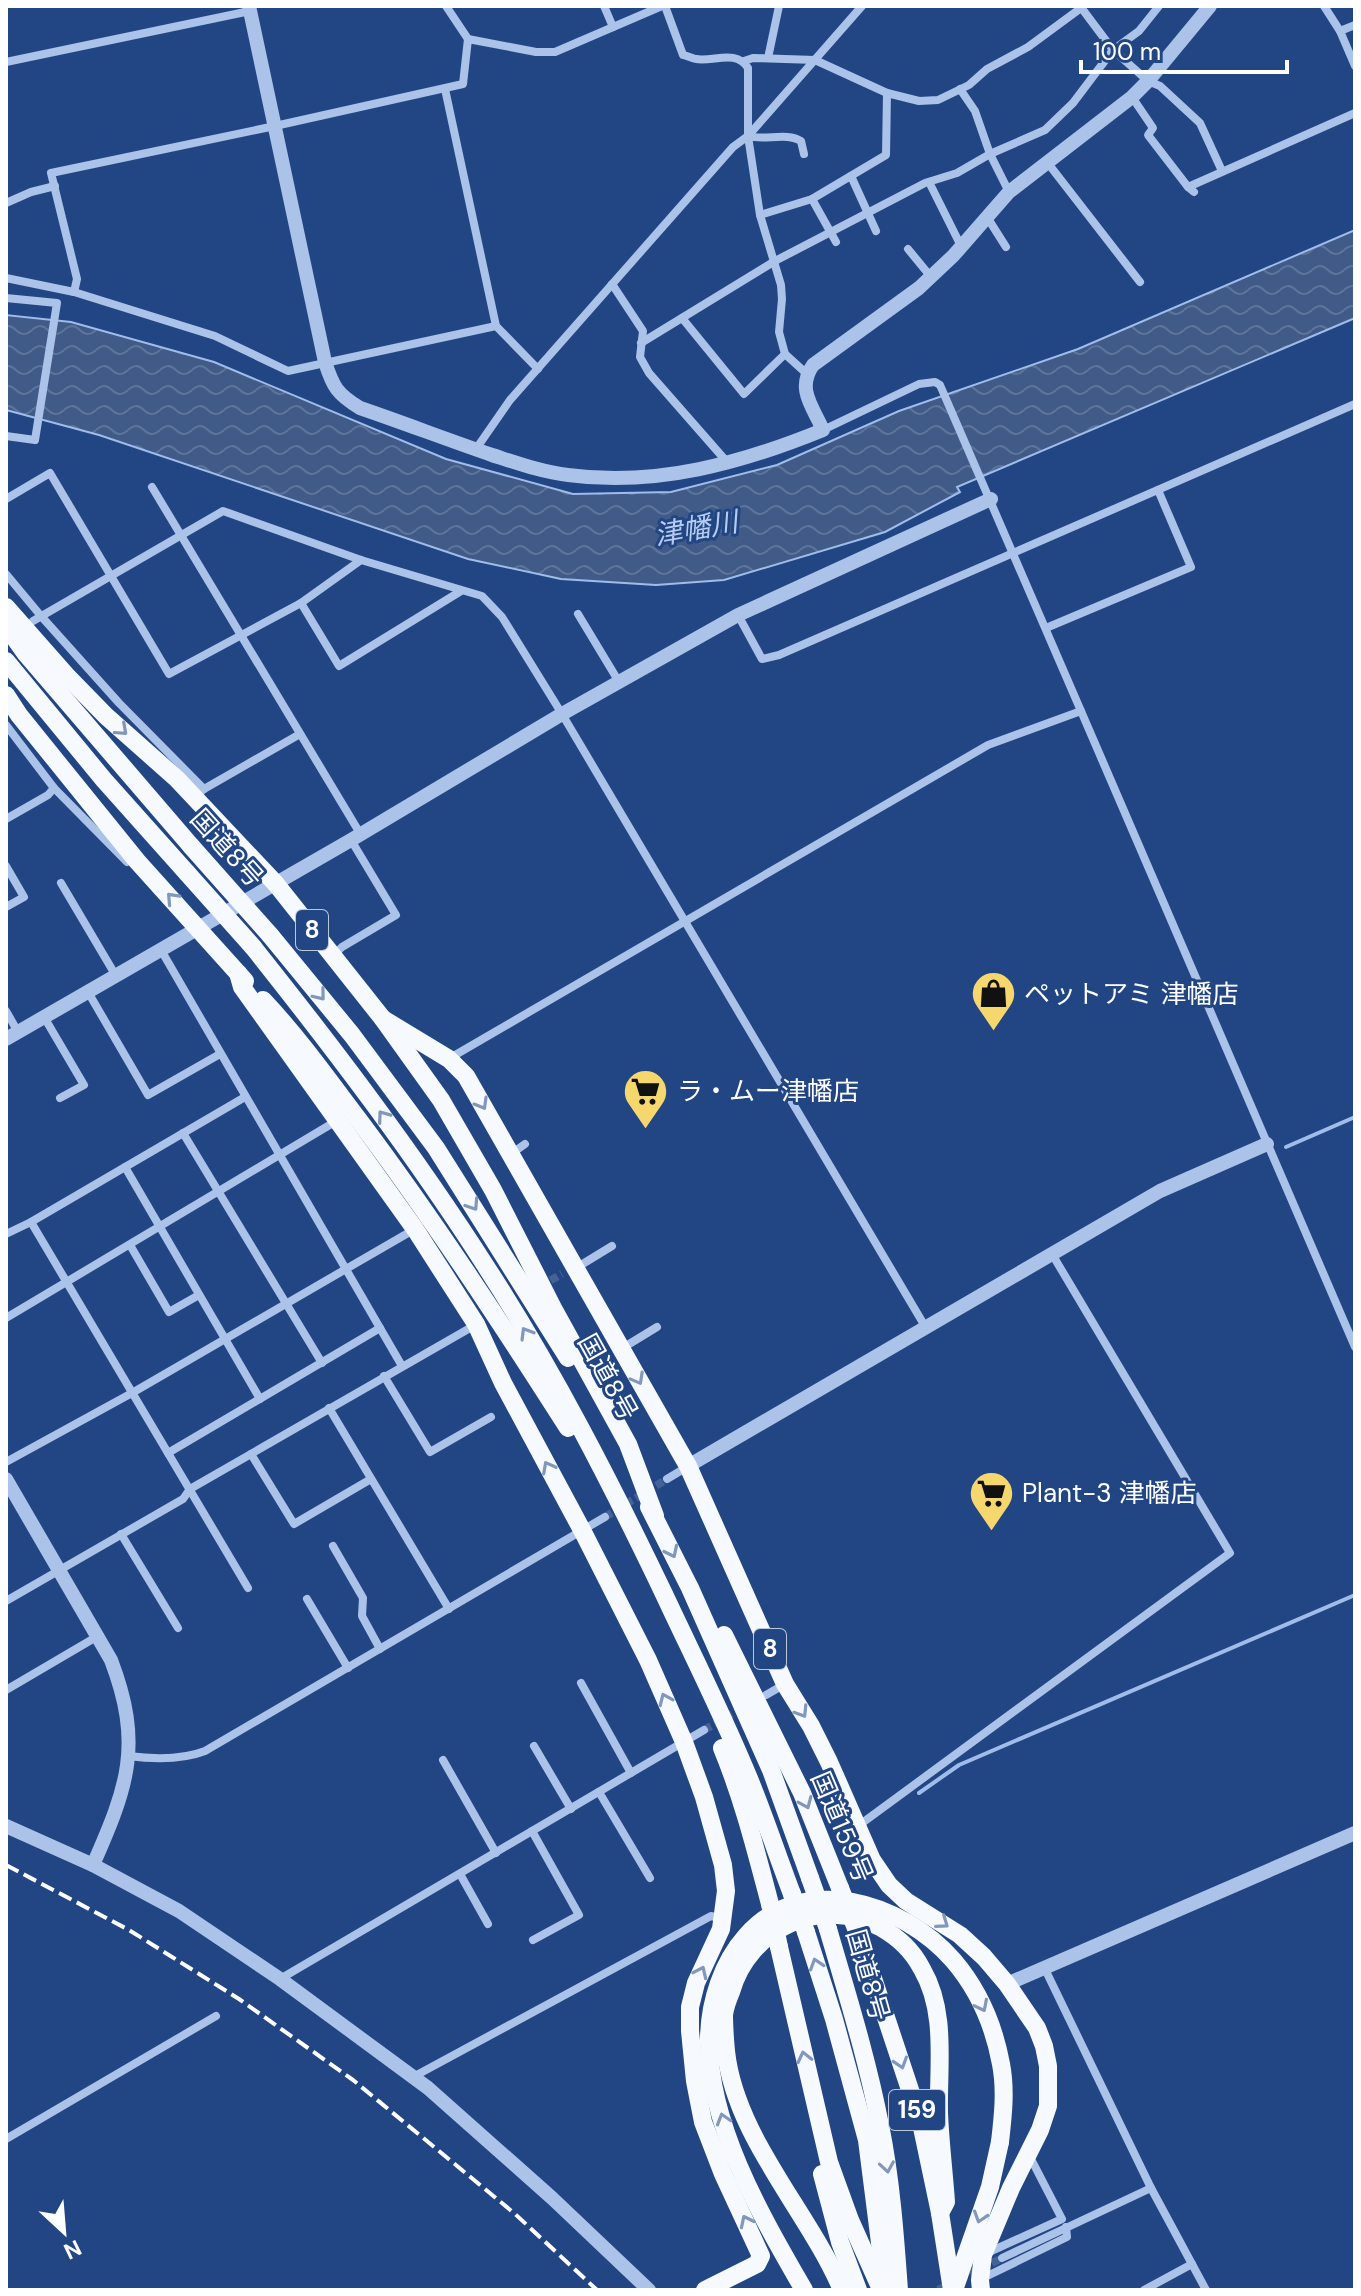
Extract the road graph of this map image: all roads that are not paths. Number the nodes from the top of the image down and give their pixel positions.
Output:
1 (446, 6) edge
2 (604, 6) edge
3 (664, 6) edge
4 (779, 6) edge
5 (862, 6) edge
6 (1159, 6) edge
7 (1210, 6) edge
8 (1324, 6) edge
9 (1080, 7) edge
10 (250, 8) edge
11 (1355, 25) edge
12 (613, 27) junction
13 (1340, 31) junction
14 (468, 39) junction
15 (1113, 50) junction
16 (768, 58) junction
17 (815, 60) junction
18 (744, 61) junction
19 (6, 62) edge
20 (1355, 66) edge
21 (1148, 81) junction
22 (445, 89) junction
23 (960, 89) junction
24 (887, 93) junction
25 (1132, 97) junction
26 (1355, 113) edge
27 (275, 126) junction
28 (748, 136) junction
29 (804, 154) dead end
30 (990, 154) junction
31 (1047, 162) junction
32 (1222, 171) junction
33 (851, 176) junction
34 (929, 182) junction
35 (55, 186) junction
36 (1009, 192) junction
37 (812, 199) junction
38 (6, 203) edge
39 (869, 212) junction
40 (760, 215) junction
41 (987, 217) junction
42 (876, 231) dead end
43 (830, 232) junction
44 (836, 242) dead end
45 (961, 246) junction
46 (1006, 247) dead end
47 (908, 249) dead end
48 (775, 261) junction
49 (931, 277) junction
50 (6, 278) edge
51 (1140, 282) dead end
52 (612, 284) junction
53 (74, 292) junction
54 (6, 298) edge
55 (682, 318) junction
56 (496, 326) junction
57 (641, 343) junction
58 (785, 354) junction
59 (325, 362) junction
60 (538, 369) junction
61 (807, 374) junction
62 (1355, 404) edge
63 (823, 430) junction
64 (6, 436) edge
65 (476, 449) junction
66 (728, 463) junction
67 (152, 487) dead end
68 (1158, 490) junction
69 (6, 499) edge
70 (991, 499) junction
71 (181, 534) junction
72 (1015, 554) junction
73 (361, 560) junction
74 (6, 574) edge
75 (111, 574) junction
76 (461, 591) junction
77 (301, 603) junction
78 (6, 607) edge
79 (578, 614) dead end
80 (738, 615) junction
81 (37, 619) junction
82 (6, 626) edge
83 (1046, 628) junction
84 (240, 636) junction
85 (6, 661) edge
86 (619, 682) junction
87 (6, 695) edge
88 (1081, 711) junction
89 (562, 714) junction
90 (6, 725) edge
91 (300, 734) junction
92 (54, 788) junction
93 (199, 793) junction
94 (6, 819) edge
95 (356, 837) junction
96 (138, 862) junction
97 (6, 866) edge
98 (61, 883) dead end
99 (276, 884) junction
100 (6, 907) edge
101 (685, 921) junction
102 (199, 928) junction
103 (161, 950) junction
104 (333, 956) junction
105 (238, 973) junction
106 (116, 976) junction
107 (88, 992) junction
108 (6, 1011) edge
109 (44, 1017) junction
110 (383, 1019) junction
111 (12, 1036) edge
112 (220, 1054) junction
113 (449, 1059) junction
114 (245, 1097) junction
115 (60, 1098) dead end
116 (339, 1120) junction
117 (183, 1133) junction
118 (1267, 1144) junction
119 (278, 1155) junction
120 (125, 1167) junction
121 (218, 1191) junction
122 (31, 1222) junction
123 (160, 1227) junction
124 (415, 1229) junction
125 (7, 1231) edge
126 (130, 1245) junction
127 (612, 1246) dead end
128 (1052, 1253) junction
129 (347, 1269) junction
130 (571, 1269) junction
131 (67, 1282) junction
132 (199, 1295) junction
133 (285, 1304) junction
134 (6, 1318) edge
135 (478, 1323) junction
136 (657, 1327) dead end
137 (380, 1328) junction
138 (926, 1328) junction
139 (225, 1339) junction
140 (1355, 1347) edge
141 (621, 1349) junction
142 (322, 1363) junction
143 (402, 1366) junction
144 (384, 1376) junction
145 (132, 1393) junction
146 (260, 1399) junction
147 (329, 1408) junction
148 (491, 1417) dead end
149 (168, 1453) junction
150 (251, 1454) junction
151 (6, 1462) edge
152 (688, 1466) junction
153 (6, 1479) edge
154 (371, 1479) junction
155 (667, 1479) tunnel mouth
156 (190, 1489) junction
157 (655, 1516) junction
158 (605, 1517) tunnel mouth
159 (631, 1526) junction
160 (583, 1532) junction
161 (121, 1534) junction
162 (333, 1546) dead end
163 (59, 1570) junction
164 (248, 1588) dead end
165 (690, 1588) junction
166 (307, 1599) dead end
167 (667, 1600) junction
168 (6, 1601) edge
169 (449, 1609) junction
170 (178, 1628) dead end
171 (98, 1636) junction
172 (380, 1649) junction
173 (348, 1668) junction
174 (581, 1683) dead end
175 (785, 1684) junction
176 (6, 1690) edge
177 (766, 1695) dead end
178 (704, 1730) tunnel mouth
179 (684, 1742) junction
180 (534, 1746) dead end
181 (128, 1756) junction
182 (443, 1760) dead end
183 (631, 1773) junction
184 (599, 1792) junction
185 (571, 1809) junction
186 (6, 1826) edge
187 (857, 1826) junction
188 (532, 1831) junction
189 (1355, 1833) edge
190 (496, 1853) junction
191 (93, 1865) junction
192 (460, 1874) junction
193 (650, 1878) dead end
194 (723, 1919) junction
195 (488, 1924) dead end
196 (533, 1940) dead end
197 (1044, 1967) junction
198 (280, 1979) junction
199 (1007, 1984) junction
200 (216, 2016) dead end
201 (413, 2077) junction
202 (814, 2098) junction
203 (6, 2139) edge
204 (1028, 2154) junction
205 (1151, 2188) junction
206 (940, 2213) junction
207 (1064, 2224) junction
208 (946, 2249) junction
209 (992, 2257) junction
210 (1192, 2264) junction
211 (980, 2285) edge
212 (649, 2290) edge
213 (705, 2290) edge
214 (804, 2290) edge
215 (842, 2290) edge
216 (858, 2290) edge
217 (884, 2290) edge
218 (899, 2290) edge
219 (953, 2290) edge
220 (962, 2290) edge
221 (1144, 2290) edge
222 (1206, 2290) edge

1 - 14 street
2 - 12 street
3 - 12 street
3 - 18 street
4 - 16 street
5 - 17 street
6 - 15 street
7 - 21 street
8 - 13 street
9 - 15 street
9 - 23 street
10 - 19 street
10 - 27 street
11 - 13 street
12 - 14 street
13 - 20 street
14 - 22 street
15 - 21 street
15 - 30 street
16 - 17 street
16 - 18 street
17 - 24 street
17 - 28 street
18 - 28 street
21 - 25 street
21 - 32 street
22 - 27 street
22 - 56 street
23 - 24 street
23 - 30 street
24 - 33 street
25 - 31 street
25 - 32 street
26 - 32 street
27 - 35 street
27 - 59 street
28 - 29 street
28 - 40 street
28 - 52 street
30 - 34 street
30 - 36 street
31 - 36 street
31 - 51 street
33 - 37 street
33 - 39 street
34 - 39 street
34 - 45 street
35 - 38 street
35 - 53 street
36 - 41 street
37 - 40 street
37 - 43 street
39 - 42 street
39 - 43 street
40 - 48 street
41 - 45 street
41 - 46 street
43 - 44 street
43 - 48 street
45 - 49 street
47 - 49 street
48 - 55 street
48 - 58 street
49 - 61 street
50 - 53 street
52 - 57 street
52 - 60 street
53 - 59 street
54 - 64 street
55 - 57 street
55 - 58 street
56 - 59 street
56 - 60 street
57 - 66 street
58 - 61 street
59 - 65 street
60 - 65 street
61 - 63 street
62 - 68 street
63 - 66 street
63 - 70 street
65 - 66 street
67 - 71 street
68 - 72 street
68 - 83 street
69 - 75 street
70 - 72 street
70 - 80 street
71 - 73 street
71 - 75 street
71 - 84 street
72 - 80 street
72 - 83 street
73 - 76 street
73 - 77 street
74 - 81 street
75 - 81 street
75 - 84 street
76 - 77 street
76 - 89 street
77 - 84 street
78 -> 93 highway, 8
79 - 86 street
80 - 86 street
81 - 93 street
82 -> 157 highway, 国道8号 / 8, bridge
83 - 88 street
84 - 91 street
159 -> 85 highway, 国道8号 / 8, bridge
86 - 89 street
87 - 96 highway, 8
88 - 101 street
88 - 118 street
89 - 95 street
89 - 101 street
90 - 92 street
91 - 93 street
91 - 95 street
92 - 94 street
92 - 96 street
93 - 99 highway, 8
95 - 99 street
95 - 104 street
102 -> 96 highway, 8
97 - 100 street
98 - 106 street
99 - 102 street
99 - 104 highway, 8
101 - 113 street
101 - 138 street
102 - 103 street
102 - 105 highway, 8
103 - 106 street
103 - 112 street
104 - 110 highway, 8
105 - 116 highway, 8
105 - 159 highway, 8
106 - 107 street
107 - 109 street
107 - 112 street
108 - 111 street
109 - 111 street
109 - 115 street
110 - 113 highway, 8
110 - 157 highway, 8
112 - 114 street
113 -> 130 highway, 8
114 - 117 street
114 - 119 street
116 - 119 street
116 - 124 highway, 8
117 - 120 street
117 - 121 street
118 - 128 street
118 - 140 street
119 - 121 street
119 - 129 street
120 - 122 street
120 - 123 street
121 - 123 street
121 - 133 street
122 - 125 street
122 - 131 street
123 - 126 street
123 - 132 street
124 - 129 street
124 - 135 highway, 8
126 - 131 street
126 - 132 street
127 - 130 street
128 - 138 street
128 - 187 street
129 - 133 street
129 - 137 street
130 - 141 highway, 8
131 - 134 street
131 - 145 street
132 - 139 street
133 - 139 street
133 - 142 street
135 - 143 street
160 -> 135 highway, 8
136 - 141 street
137 - 142 street
137 - 143 street
138 - 152 street
139 - 145 street
139 - 146 street
141 -> 152 highway, 8
142 - 146 street
143 - 144 street
144 - 147 street
144 - 148 street
145 - 149 street
145 - 151 street
146 - 149 street
147 - 150 street
147 - 154 street
149 - 156 street
150 - 154 street
150 - 156 street
152 - 155 street
152 - 175 highway, 8
153 - 163 street
154 - 169 street
156 - 161 street
156 - 164 street
157 -> 165 highway, 国道8号 / 8
158 - 160 street
159 - 167 highway, 国道8号 / 8
160 - 169 street
179 -> 160 highway, 8
161 - 163 street
161 - 170 street
162 - 172 street
163 - 168 street
163 - 171 street
165 -> 206 highway, 国道159号 / 159, bridge
165 -> 218 highway, 国道8号 / 8, bridge
166 - 173 street
202 -> 167 highway, bridge
217 -> 167 highway, 国道8号 / 8, bridge
169 - 172 street
171 - 176 street
171 - 181 street
172 - 173 street
173 - 181 street
174 - 183 street
175 - 177 street
175 -> 187 highway, 8
178 - 179 street
179 - 183 street
179 - 194 highway, 8
180 - 185 street
181 - 191 street
182 - 190 street
183 - 184 street
184 - 185 street
184 - 193 street
185 - 188 street
186 - 191 street
187 -> 199 highway, 8
188 - 190 street
188 - 196 street
189 - 197 street
190 - 192 street
191 - 198 street
192 - 195 street
192 - 198 street
194 - 201 street
213 -> 194 highway, 8
197 - 199 street
197 - 205 street
198 - 201 street
199 - 204 highway, 8
200 - 203 street
201 - 212 street
202 - 216 highway
202 - 217 highway
204 - 207 street
204 - 209 highway, 8
205 - 207 street
205 - 210 street
206 - 208 highway, 国道159号 / 159
206 - 215 highway
207 - 209 street
207 - 209 street
207 - 211 street
208 - 219 highway, 国道159号 / 159
208 - 220 highway
209 - 211 highway, 8
210 - 221 street
210 - 222 street
214 -> 219 highway, bridge

